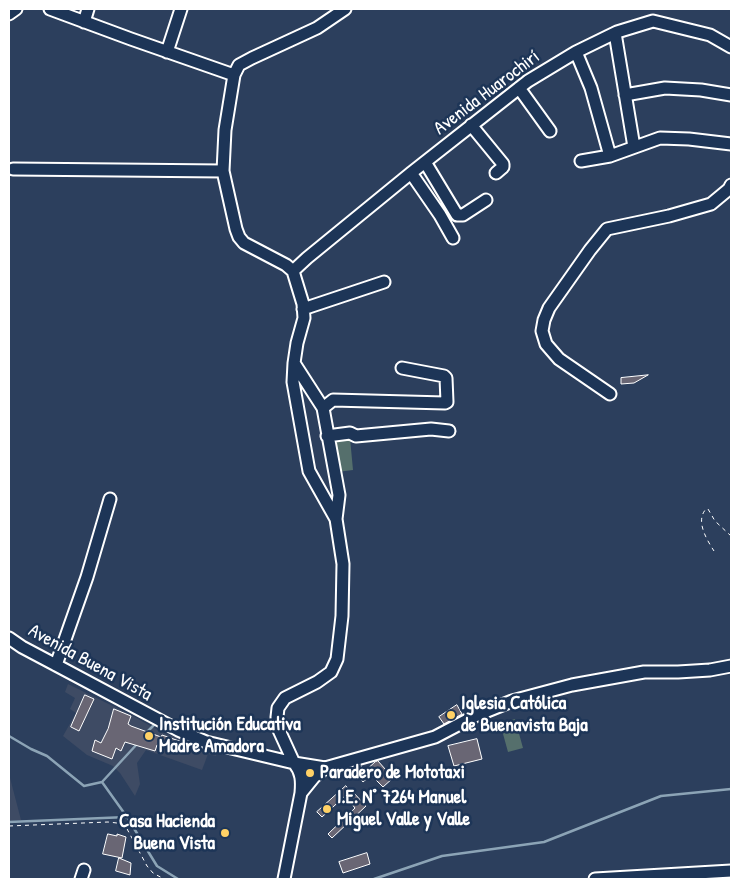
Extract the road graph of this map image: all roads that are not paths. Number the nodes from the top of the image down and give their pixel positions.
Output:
1 (16, 9) edge
2 (50, 9) edge
3 (88, 9) edge
4 (181, 9) edge
5 (345, 9) edge
6 (9, 14) edge
7 (84, 22) junction
8 (615, 33) junction
9 (731, 47) edge
10 (166, 52) junction
11 (576, 52) junction
12 (234, 75) junction
13 (519, 88) junction
14 (625, 94) junction
15 (731, 95) edge
16 (471, 125) junction
17 (550, 131) dead end
18 (731, 144) edge
19 (634, 147) junction
20 (610, 156) junction
21 (425, 162) junction
22 (581, 162) dead end
23 (13, 169) dead end
24 (223, 171) junction
25 (411, 173) junction
26 (496, 173) dead end
27 (731, 185) edge
28 (486, 200) dead end
29 (453, 238) dead end
30 (293, 271) junction
31 (384, 282) dead end
32 (303, 309) junction
33 (294, 363) junction
34 (402, 368) dead end
35 (610, 394) dead end
36 (322, 408) junction
37 (449, 431) dead end
38 (328, 436) junction
39 (110, 499) dead end
40 (336, 519) junction
41 (9, 638) edge
42 (56, 665) junction
43 (731, 666) edge
44 (294, 763) junction
45 (325, 768) junction
46 (301, 793) junction
47 (731, 871) edge
48 (284, 879) edge
49 (595, 879) edge

1 - 6 street
2 - 7 street
3 - 7 street
4 - 10 street
5 - 12 street
7 - 10 street
8 - 9 street, Avenida Huarochirí
8 - 11 street, Avenida Huarochirí
8 - 14 street
10 - 12 street
11 - 13 street, Avenida Huarochirí
11 - 20 street
12 - 24 street
13 - 16 street, Avenida Huarochirí
13 - 17 street
14 - 15 street
14 - 19 street
16 - 21 street, Avenida Huarochirí
16 - 26 street
18 - 19 street
19 - 20 street
20 - 22 street
21 - 25 street, Avenida Huarochirí
21 - 28 street
23 - 24 street
24 - 30 street
25 - 29 street
25 - 30 street, Avenida Huarochirí
27 - 35 street
30 - 32 street
31 - 32 street
32 - 33 street
33 - 36 street
33 - 40 street
34 - 36 street
36 - 38 street
37 - 38 street
38 - 40 street
39 - 42 street
40 - 44 street
41 - 42 street, Avenida Buena Vista
42 - 44 street, Avenida Buena Vista
43 - 45 street, Avenida Buena Vista
44 - 45 street, Avenida Buena Vista
44 - 46 street
45 - 46 street
46 - 48 street
47 - 49 street

